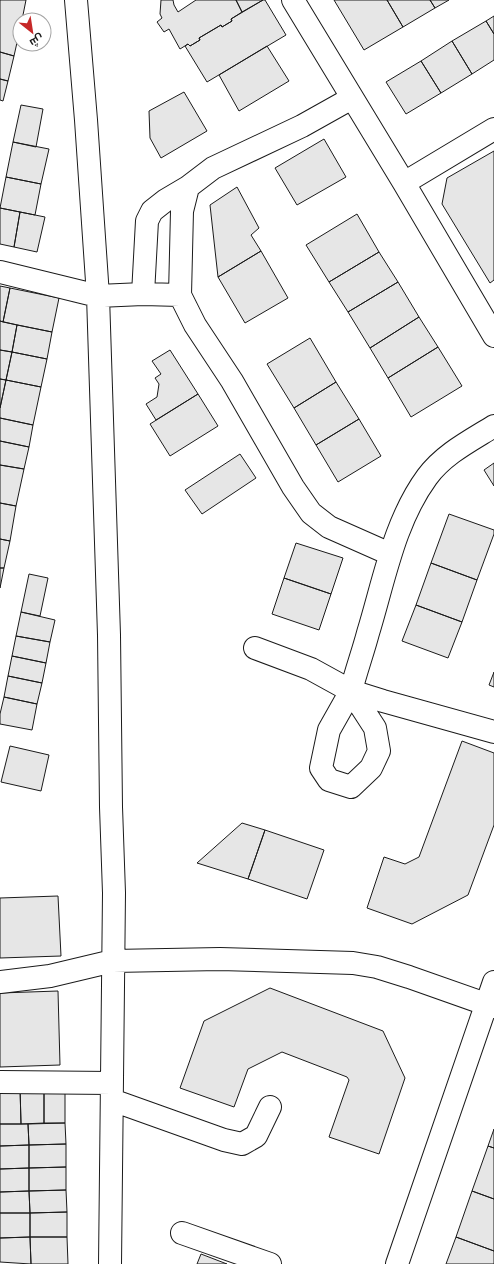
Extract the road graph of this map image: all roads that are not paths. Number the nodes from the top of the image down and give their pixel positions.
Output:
1 (76, 0) edge
2 (293, 0) edge
3 (352, 98) junction
4 (494, 129) edge
5 (404, 183) junction
6 (188, 187) junction
7 (0, 272) edge
8 (143, 294) junction
9 (180, 295) junction
10 (98, 296) junction
11 (494, 336) edge
12 (494, 426) edge
13 (390, 554) junction
14 (255, 648) dead end
15 (351, 691) junction
16 (494, 732) edge
17 (114, 961) junction
18 (0, 982) edge
19 (494, 982) edge
20 (490, 1006) edge
21 (0, 1082) edge
22 (112, 1092) junction
23 (270, 1107) dead end
24 (182, 1233) dead end
25 (110, 1264) edge
26 (270, 1264) edge
27 (397, 1264) edge

1 - 10 street
2 - 3 street
3 - 5 street
3 - 6 street
4 - 5 street
5 - 11 street
6 - 8 street
6 - 9 street
7 - 10 street
8 - 9 street
8 - 10 street
9 - 13 street
10 - 17 street
12 - 13 street
13 - 15 street
14 - 15 street
15 - 16 street
17 - 18 street
17 - 20 street
17 - 22 street
19 - 20 street
20 - 27 street
21 - 22 street
22 - 23 street
22 - 25 street
24 - 26 street

